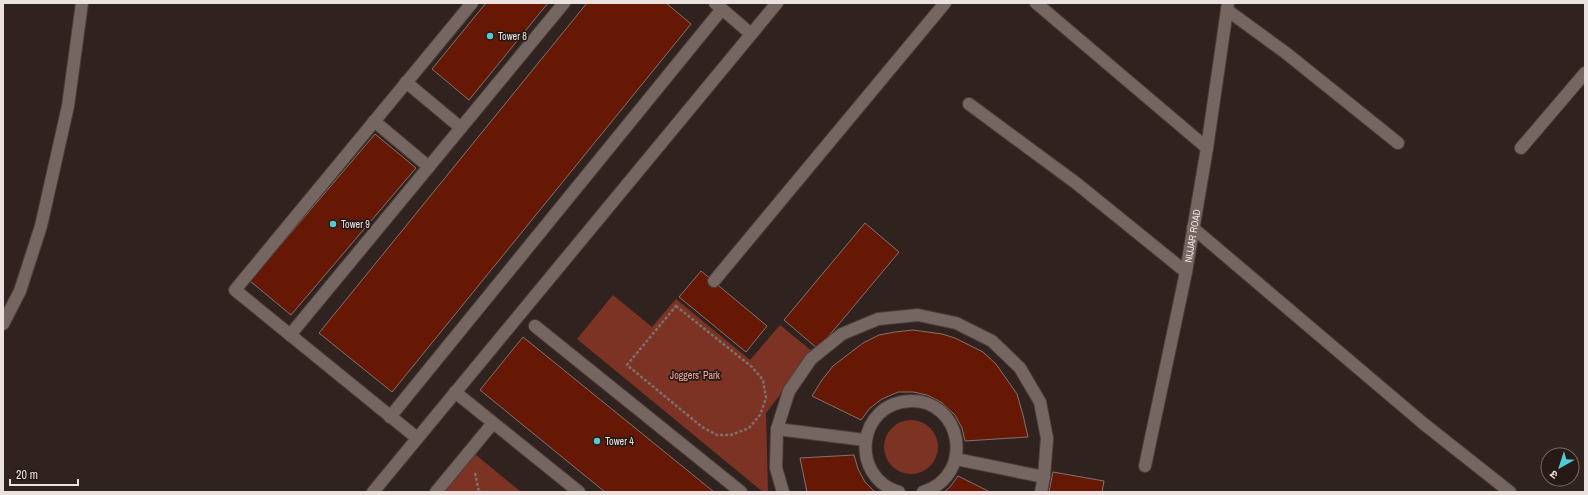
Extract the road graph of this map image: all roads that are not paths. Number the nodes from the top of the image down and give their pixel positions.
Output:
1 (82, 3) edge
2 (472, 3) edge
3 (564, 3) edge
4 (777, 3) edge
5 (945, 3) edge
6 (1036, 3) edge
7 (718, 6) edge
8 (1228, 6) edge
9 (752, 34) junction
10 (1585, 73) edge
11 (406, 82) junction
12 (969, 104) dead end
13 (374, 121) junction
14 (461, 128) junction
15 (1398, 143) dead end
16 (1207, 148) junction
17 (1521, 148) dead end
18 (429, 167) junction
19 (1193, 228) junction
20 (1186, 272) junction
21 (714, 281) dead end
22 (3, 324) edge
23 (534, 326) dead end
24 (290, 335) junction
25 (456, 392) junction
26 (390, 417) junction
27 (493, 423) junction
28 (777, 429) junction
29 (417, 438) junction
30 (865, 440) junction
31 (956, 459) junction
32 (1144, 466) dead end
33 (1044, 477) junction
34 (373, 492) edge
35 (436, 492) edge
36 (577, 492) edge
37 (741, 492) edge
38 (782, 492) edge
39 (899, 492) edge
40 (923, 492) edge
41 (1041, 492) edge
42 (1510, 492) edge

1 - 22 street
2 - 11 street
3 - 14 street
4 - 9 street
5 - 21 street
6 - 16 street
7 - 9 street
7 - 26 street
8 - 15 street
8 - 16 street, NIJJAR ROAD
9 - 25 street
10 - 17 street
11 - 13 street
11 - 14 street
12 - 20 street
13 - 18 street
13 - 24 street
14 - 18 street
16 - 19 street, NIJJAR ROAD
18 - 24 street
19 - 20 street, NIJJAR ROAD
19 - 42 street
20 - 32 street, NIJJAR ROAD
23 - 37 street
24 - 26 street
25 - 27 street
25 - 29 street
26 - 29 street
27 - 35 street
27 - 36 street
28 - 30 street
28 - 33 street
28 - 38 street
29 - 34 street
30 - 31 street
30 - 39 street
31 - 33 street
31 - 40 street
33 - 41 street

